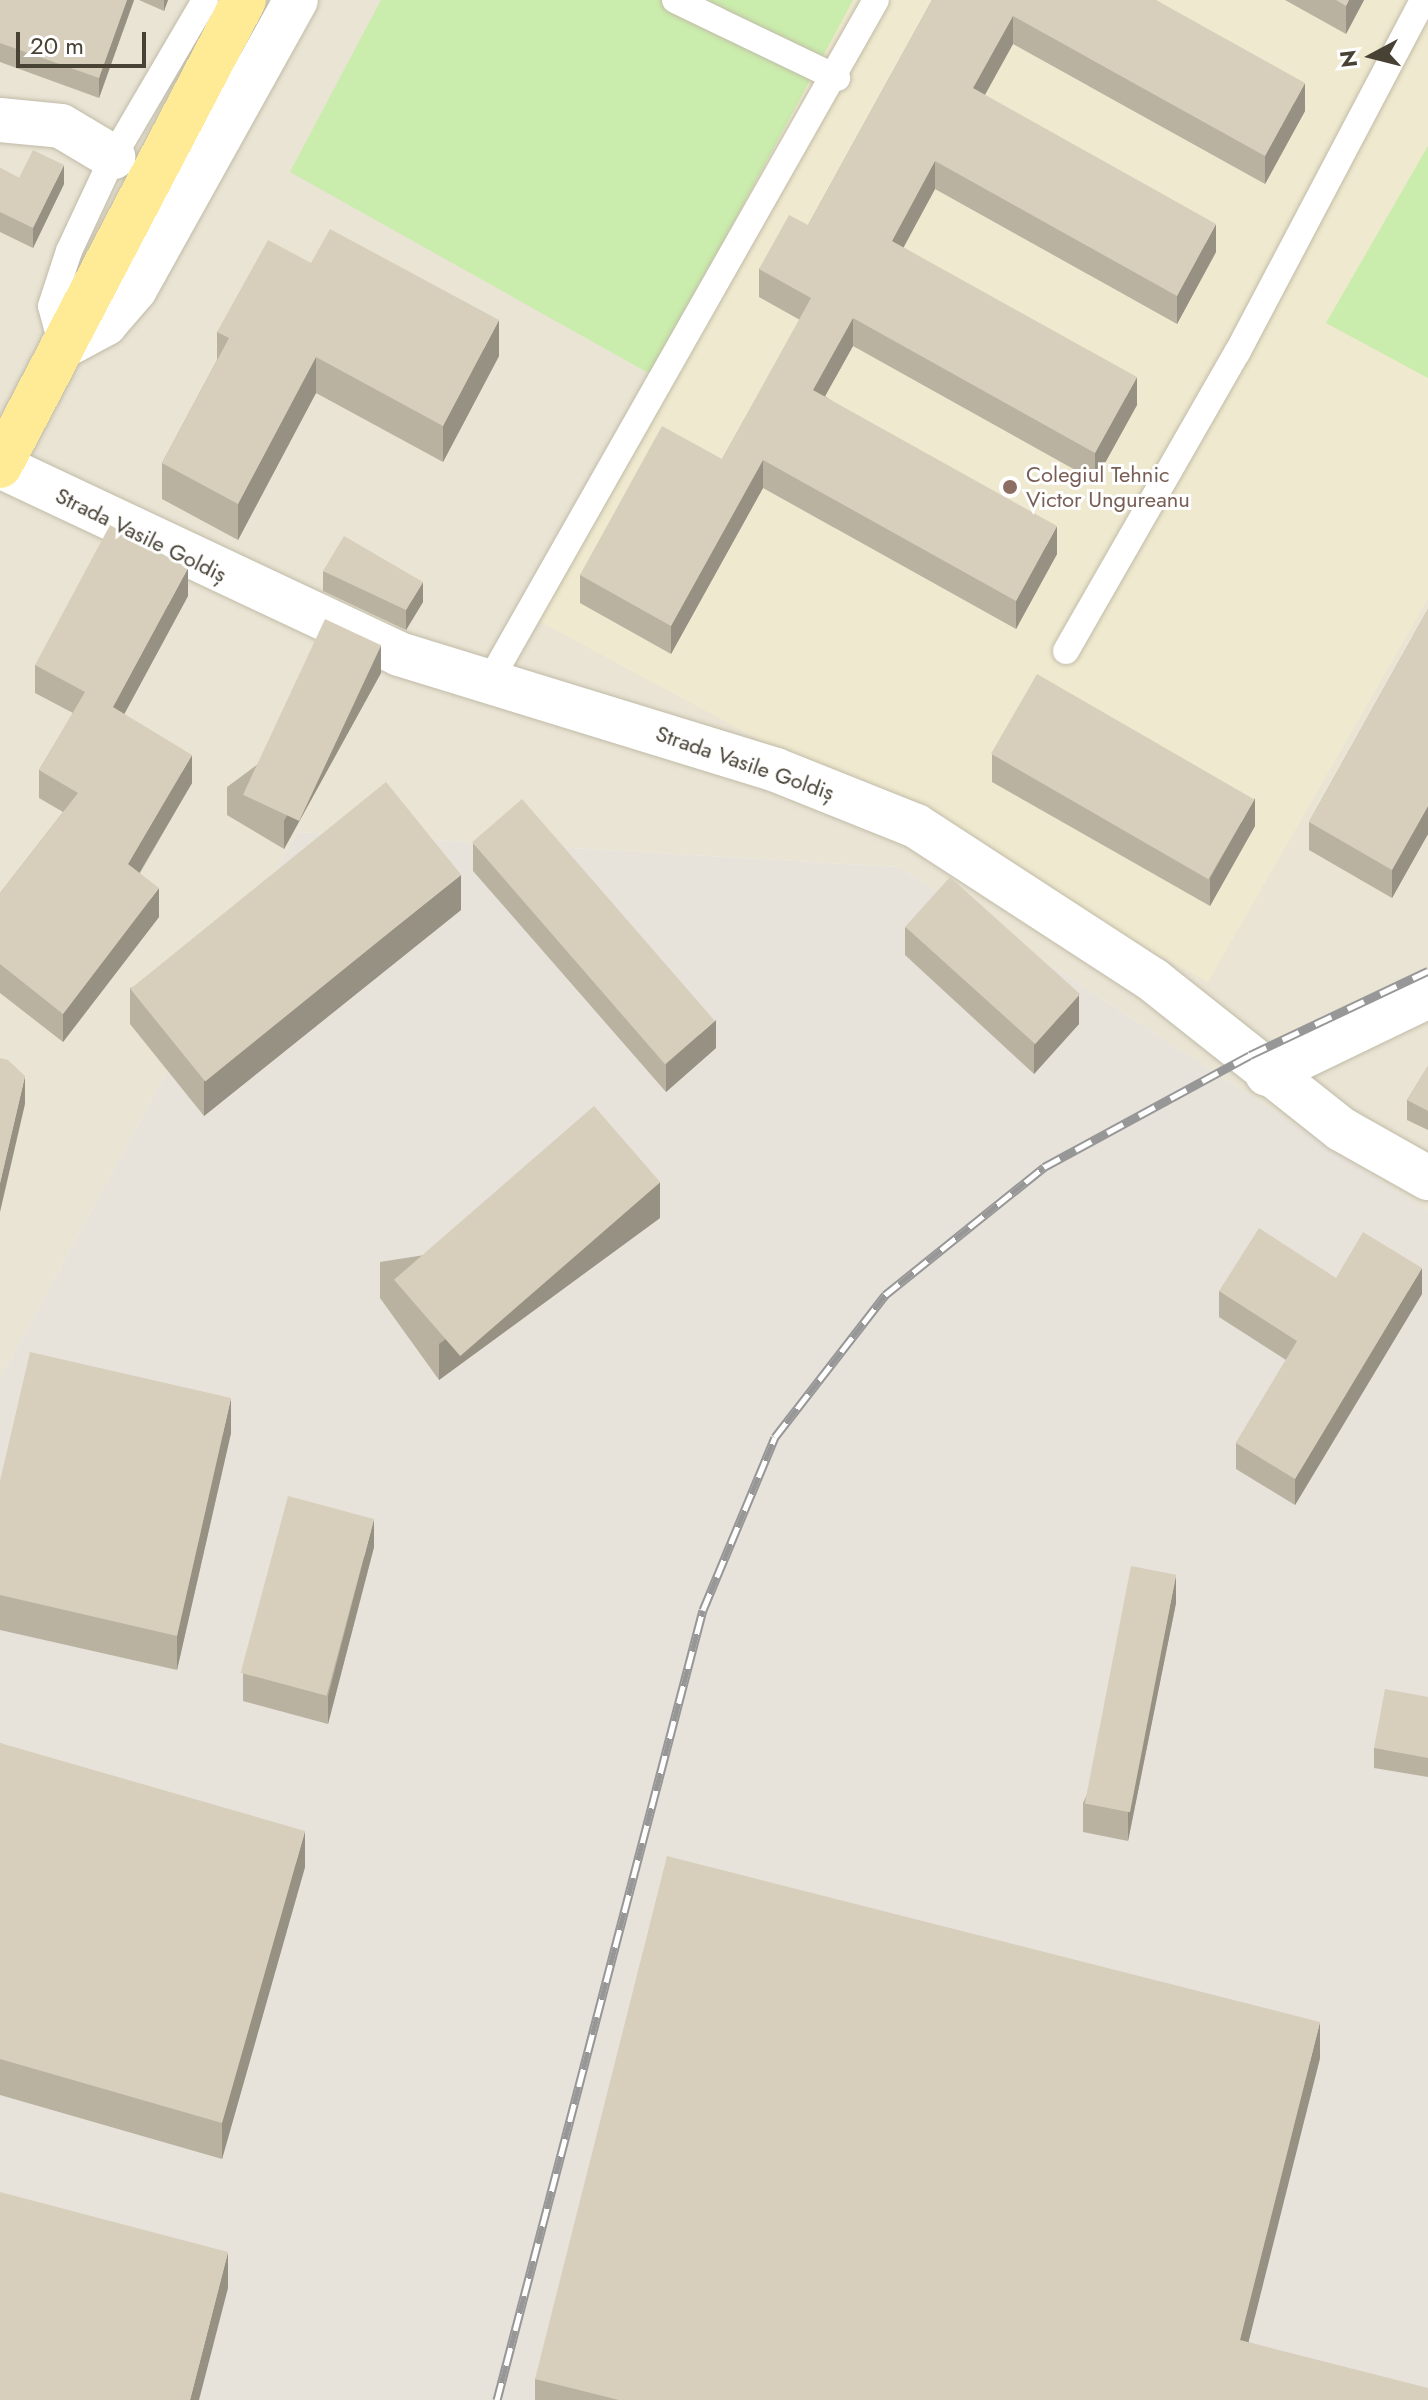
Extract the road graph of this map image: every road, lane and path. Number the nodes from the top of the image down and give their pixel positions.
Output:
1 (205, 0) edge
2 (244, 0) edge
3 (296, 0) edge
4 (675, 0) edge
5 (876, 0) edge
6 (1423, 0) edge
7 (837, 78) junction
8 (0, 120) edge
9 (113, 157) junction
10 (62, 347) junction
11 (0, 466) edge
12 (1066, 651) dead end
13 (488, 684) junction
14 (1428, 996) edge
15 (1267, 1074) junction
16 (1428, 1178) edge

1 - 9 lane
2 - 10 main road
3 - 10 street
4 - 7 lane
5 - 7 lane
6 - 12 lane
7 - 13 lane
8 - 9 street
9 - 10 lane
10 - 11 main road
11 - 13 street, Strada Vasile Goldiș
13 - 15 street, Strada Vasile Goldiș
14 - 15 street
15 - 16 street, Strada Vasile Goldiș

